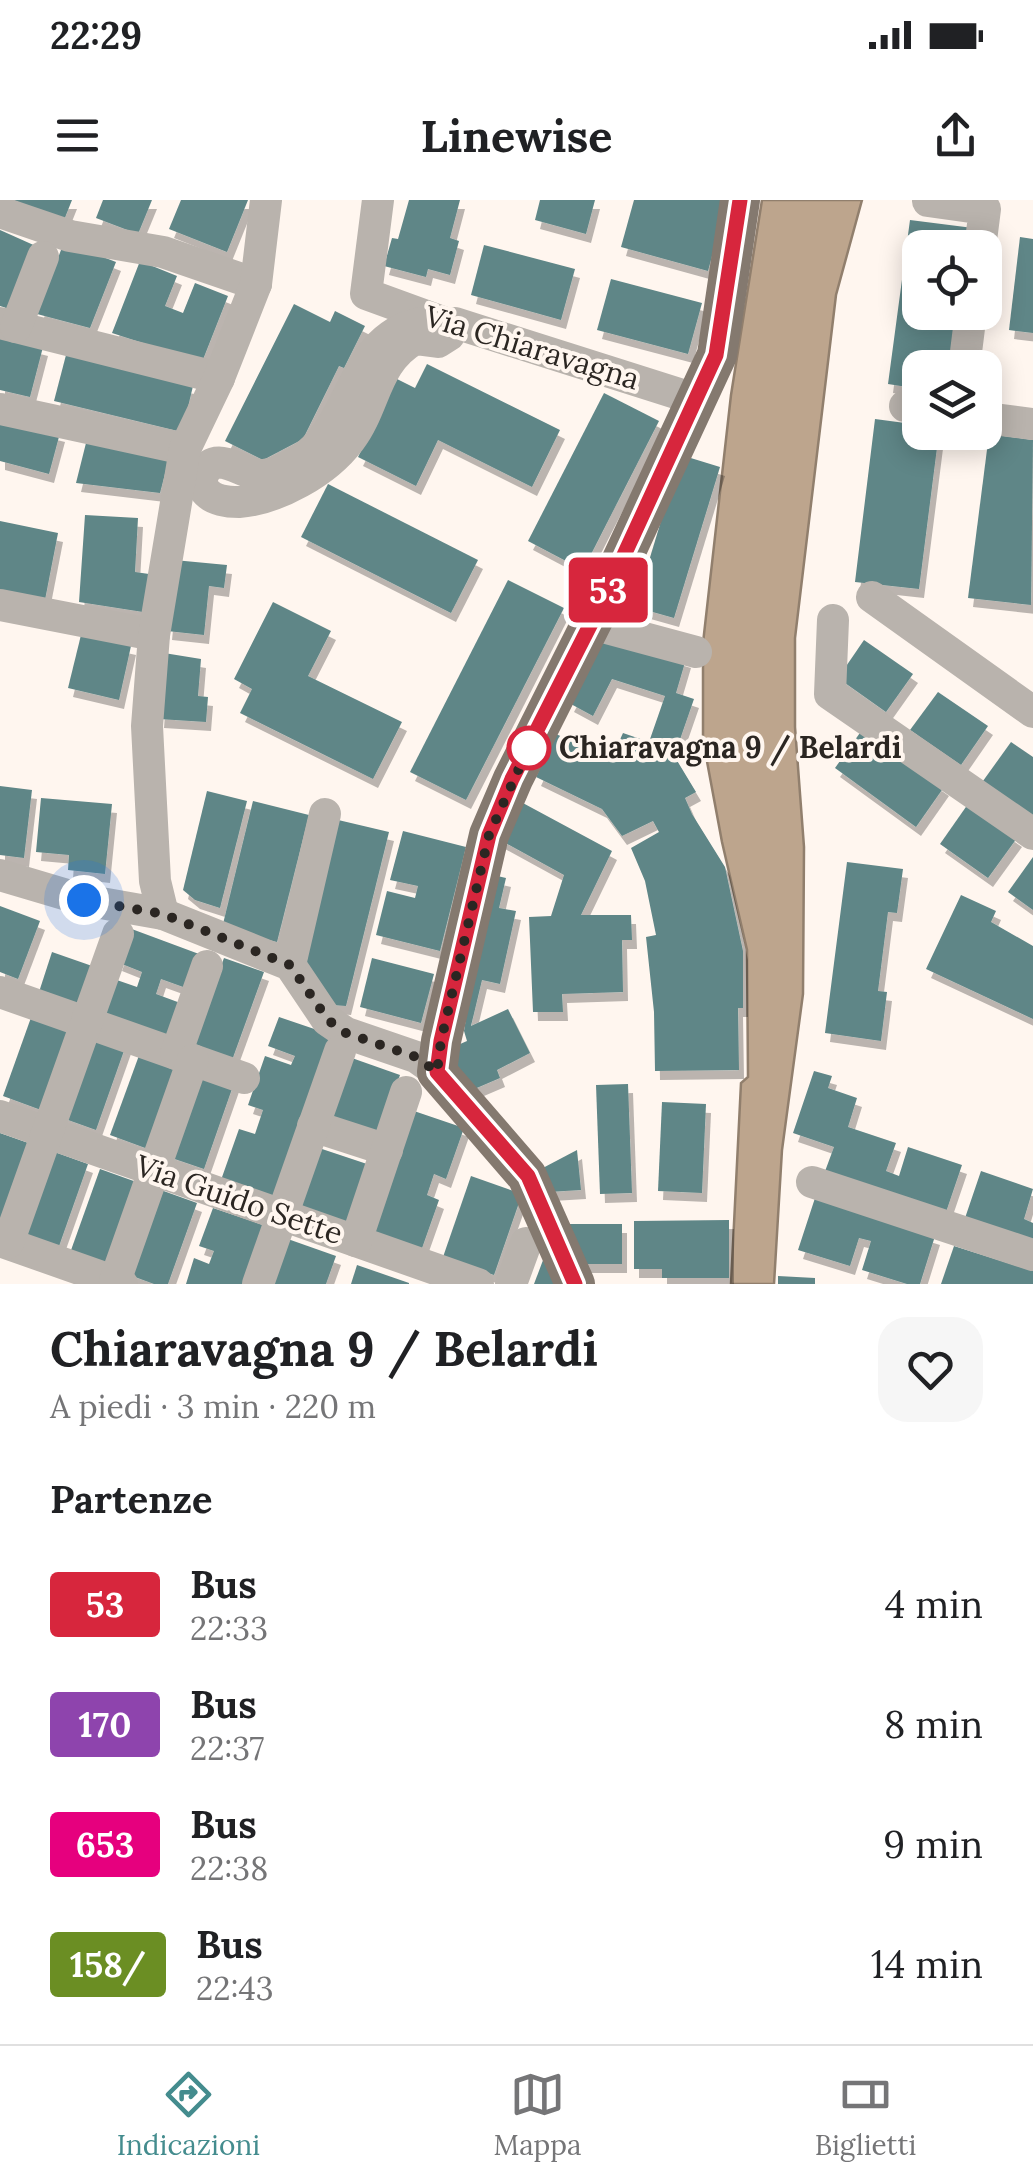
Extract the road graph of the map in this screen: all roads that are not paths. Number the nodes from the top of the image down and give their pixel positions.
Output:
1 (266, 200) edge
2 (378, 200) edge
3 (740, 200) edge
4 (928, 201) edge
5 (0, 212) edge
6 (982, 230) edge
7 (43, 257) dead end
8 (256, 284) junction
9 (8, 325) edge
10 (451, 325) junction
11 (219, 378) junction
12 (698, 400) junction
13 (0, 408) edge
14 (1002, 420) edge
15 (1033, 424) edge
16 (185, 449) junction
17 (872, 598) dead end
18 (0, 604) edge
19 (832, 620) dead end
20 (592, 624) junction
21 (154, 635) junction
22 (696, 652) dead end
23 (1033, 712) edge
24 (325, 814) dead end
25 (1033, 834) edge
26 (0, 875) edge
27 (163, 914) junction
28 (118, 934) dead end
29 (290, 965) junction
30 (207, 966) dead end
31 (0, 992) edge
32 (86, 1022) junction
33 (340, 1050) dead end
34 (185, 1057) junction
35 (244, 1078) dead end
36 (422, 1082) junction
37 (0, 1116) edge
38 (314, 1126) junction
39 (48, 1133) junction
40 (387, 1150) junction
41 (154, 1170) junction
42 (812, 1182) dead end
43 (282, 1215) junction
44 (356, 1241) junction
45 (4, 1242) edge
46 (526, 1243) dead end
47 (1033, 1255) edge
48 (118, 1283) edge
49 (258, 1284) edge
50 (478, 1284) edge
51 (511, 1284) edge
52 (575, 1284) edge

1 - 8 street
2 - 10 street, Via Chiaravagna
3 - 12 main road
4 - 6 street
5 - 8 street
7 - 9 street
8 - 11 street
9 - 11 street
10 - 10 street
10 - 12 street, Via Chiaravagna
11 - 16 street
12 - 20 main road
13 - 16 street
14 - 15 street
16 - 21 street
17 - 23 street
18 - 21 street
19 - 25 street
20 - 22 street
20 - 36 main road
21 - 27 street
24 - 29 street
26 - 27 street
27 - 29 street
28 - 32 street
29 - 36 street
30 - 34 street
31 - 32 street
32 - 34 street
32 - 39 street
33 - 38 street
34 - 35 street
34 - 41 street
36 - 40 street
36 - 52 main road
37 - 39 street, Via Guido Sette
38 - 40 street
38 - 43 street
39 - 41 street, Via Guido Sette
39 - 45 street
40 - 44 street
41 - 43 street, Via Guido Sette
41 - 48 street
42 - 47 street
43 - 44 street, Via Guido Sette
43 - 49 street
44 - 50 street, Via Guido Sette
45 - 48 street
46 - 51 street

